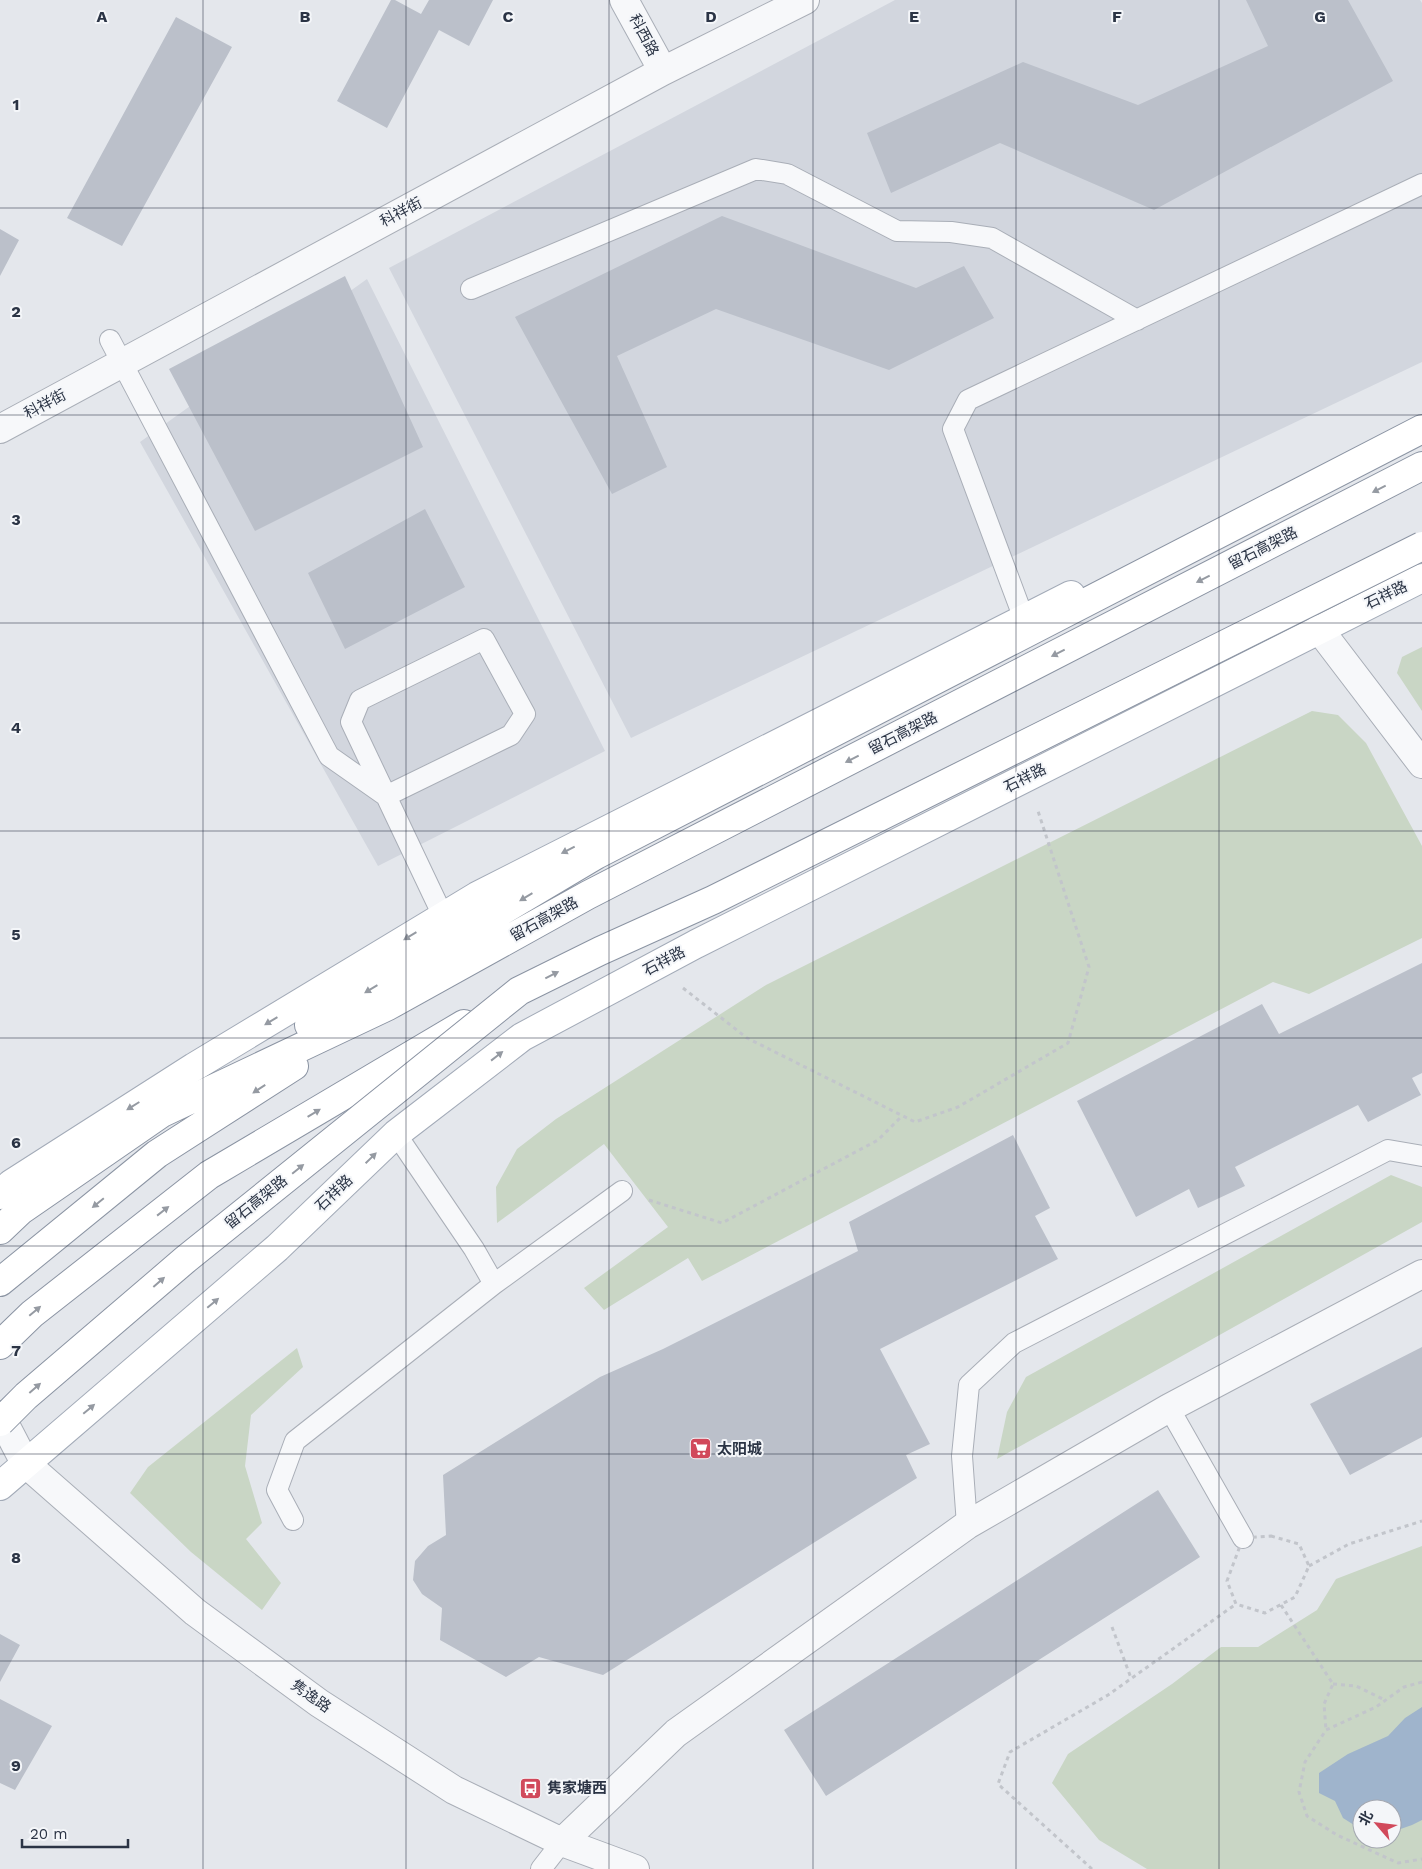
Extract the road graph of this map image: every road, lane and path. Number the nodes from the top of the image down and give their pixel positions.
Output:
1 (624, 0) edge
2 (805, 0) edge
3 (663, 71) junction
4 (1422, 184) edge
5 (471, 289) dead end
6 (1137, 320) junction
7 (110, 340) dead end
8 (1422, 415) edge
9 (0, 429) edge
10 (1422, 429) edge
11 (1422, 466) edge
12 (1422, 546) edge
13 (1422, 578) edge
14 (1024, 619) junction
15 (1319, 629) junction
16 (1422, 764) edge
17 (1027, 778) junction
18 (386, 796) junction
19 (443, 916) junction
20 (655, 966) junction
21 (520, 992) junction
22 (388, 1006) junction
23 (162, 1113) junction
24 (902, 1116) junction
25 (396, 1134) junction
26 (1422, 1156) edge
27 (622, 1192) joint
28 (0, 1194) edge
29 (0, 1230) edge
30 (1422, 1274) edge
31 (0, 1282) edge
32 (494, 1284) junction
33 (0, 1345) edge
34 (1169, 1408) junction
35 (0, 1415) edge
36 (0, 1422) edge
37 (0, 1443) edge
38 (26, 1463) junction
39 (0, 1486) edge
40 (293, 1520) dead end
41 (1422, 1521) edge
42 (966, 1526) junction
43 (1243, 1538) junction
44 (1309, 1566) junction
45 (1236, 1604) junction
46 (1281, 1605) junction
47 (1112, 1627) dead end
48 (1131, 1678) junction
49 (1422, 1682) edge
50 (1333, 1684) junction
51 (1385, 1700) junction
52 (1326, 1730) junction
53 (562, 1842) junction
54 (1422, 1859) edge
55 (541, 1869) edge
56 (635, 1869) edge
57 (1092, 1869) edge

1 - 3 street, 科西路
2 - 3 street, 科祥街
3 - 9 street, 科祥街
4 - 6 lane
5 - 6 lane
6 - 14 lane
7 - 18 lane
8 - 14 main road
10 -> 23 main road
11 -> 22 main road, 留石高架路
21 -> 12 main road, 留石高架路, bridge
13 - 15 main road, 石祥路
14 -> 19 main road
15 - 16 street
15 - 17 main road, 石祥路
17 - 20 main road, 石祥路
17 - 24 path
18 - 18 lane
18 - 19 lane
19 -> 28 main road
20 - 24 path
25 -> 20 main road, 石祥路
33 -> 21 main road, 留石高架路, bridge
36 -> 21 main road, 留石高架路, bridge
22 - 23 main road, 留石高架路
22 -> 31 main road, 留石高架路
23 - 29 main road, 留石高架路
24 - 27 path
25 - 32 lane
38 -> 25 main road, 石祥路
26 - 42 lane
27 - 32 lane
30 - 34 street
32 - 40 lane
34 - 42 street
34 - 43 lane
35 - 38 street
37 - 38 street, 隽逸路
38 - 39 main road, 石祥路
38 - 53 street, 隽逸路
41 - 44 path
42 - 53 street
43 - 44 path
43 - 45 path
44 - 46 path
45 - 46 path
45 - 48 path
46 - 50 path
47 - 48 path
48 - 57 path
49 - 51 path
50 - 51 path
50 - 52 path
51 - 52 path
52 - 54 path
53 - 55 lane
53 - 56 street, 隽逸路

